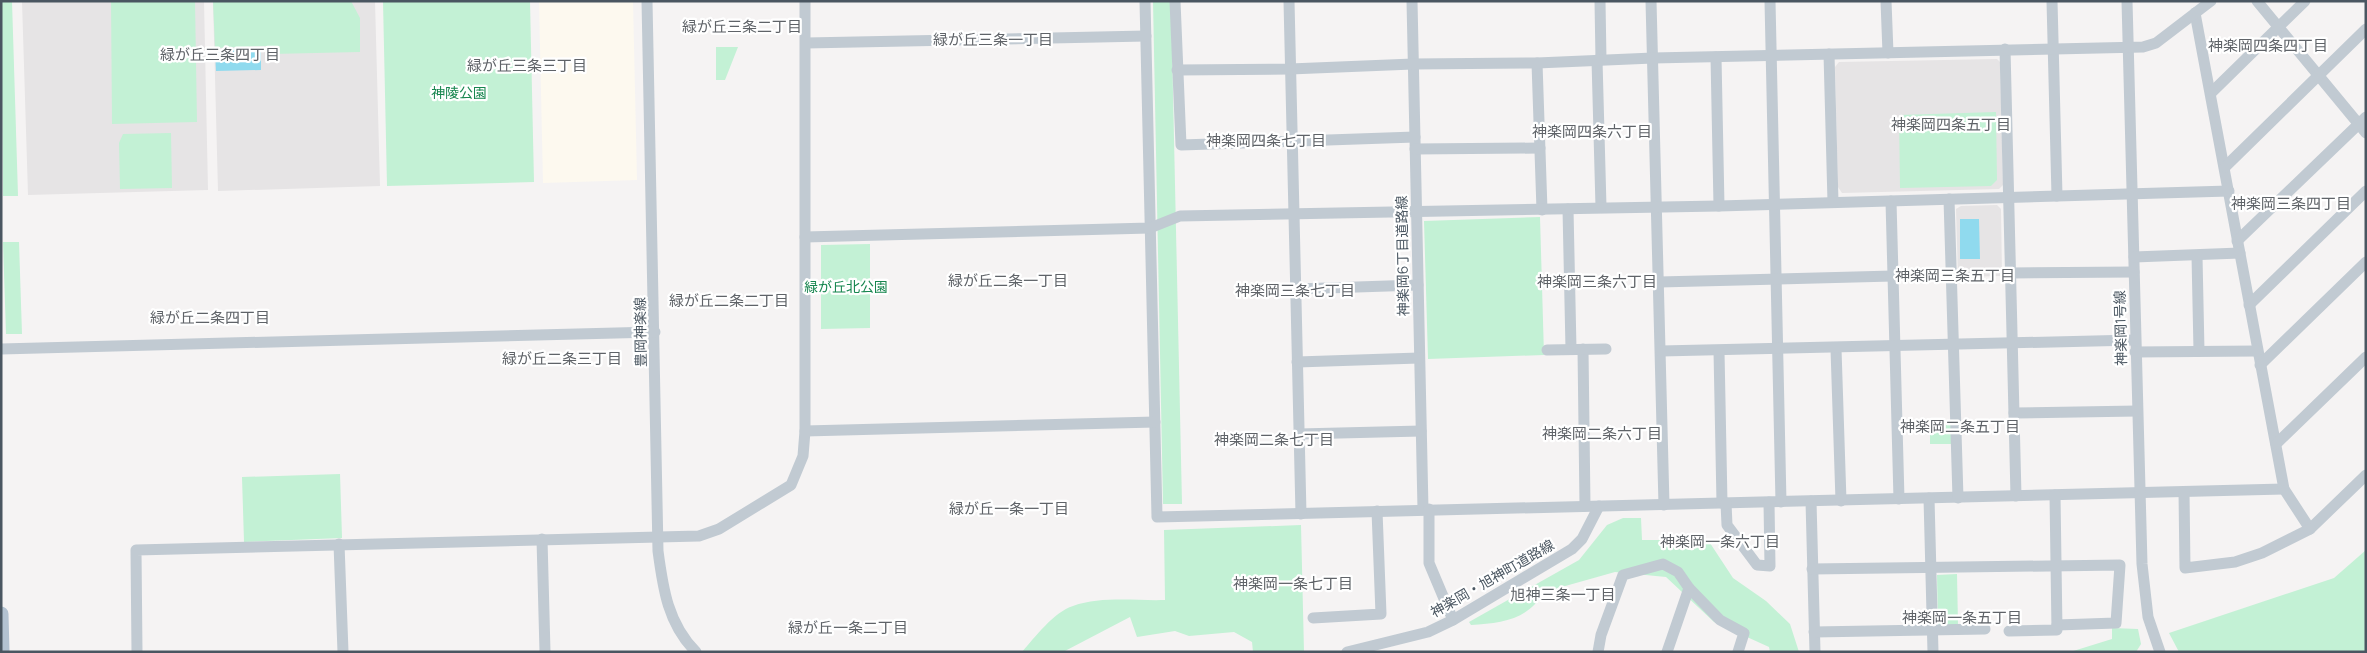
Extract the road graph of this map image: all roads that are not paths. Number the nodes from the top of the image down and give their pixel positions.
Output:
1 (647, 1) edge
2 (805, 1) edge
3 (1145, 1) edge
4 (1175, 1) edge
5 (1289, 1) edge
6 (1412, 1) edge
7 (1600, 1) edge
8 (1651, 1) edge
9 (1770, 1) edge
10 (1886, 1) edge
11 (2052, 1) edge
12 (2127, 1) edge
13 (2211, 1) edge
14 (2257, 1) edge
15 (2305, 1) edge
16 (2196, 14) junction
17 (2278, 27) junction
18 (2366, 30) edge
19 (1146, 36) junction
20 (806, 43) junction
21 (2128, 47) junction
22 (2053, 48) junction
23 (2005, 49) junction
24 (1888, 53) junction
25 (1830, 54) junction
26 (1770, 56) junction
27 (1716, 57) junction
28 (1653, 58) junction
29 (1599, 60) junction
30 (1538, 63) junction
31 (1413, 64) junction
32 (1290, 69) junction
33 (1177, 70) junction
34 (2319, 76) junction
35 (2211, 93) junction
36 (2363, 125) edge
37 (1414, 136) junction
38 (1292, 142) junction
39 (1540, 148) junction
40 (1415, 149) junction
41 (2225, 166) junction
42 (2229, 191) junction
43 (2366, 192) edge
44 (2132, 194) junction
45 (2057, 196) junction
46 (2009, 198) junction
47 (1949, 199) junction
48 (1891, 201) junction
49 (1833, 202) junction
50 (1774, 203) junction
51 (1657, 206) junction
52 (1719, 206) junction
53 (1601, 207) junction
54 (1568, 209) junction
55 (1542, 210) junction
56 (1416, 212) junction
57 (1294, 215) junction
58 (1150, 228) junction
59 (805, 237) junction
60 (2238, 241) junction
61 (2240, 253) junction
62 (2197, 256) junction
63 (2134, 258) junction
64 (2366, 262) edge
65 (2134, 272) junction
66 (2010, 273) junction
67 (1893, 276) junction
68 (1776, 279) junction
69 (1659, 282) junction
70 (1418, 285) junction
71 (1296, 289) junction
72 (2249, 305) junction
73 (655, 332) junction
74 (2135, 340) junction
75 (2012, 343) junction
76 (1954, 344) junction
77 (1895, 346) junction
78 (1606, 348) dead end
79 (1836, 348) junction
80 (1, 349) edge
81 (1577, 349) junction
82 (1778, 349) junction
83 (1546, 350) dead end
84 (1661, 351) junction
85 (1719, 351) junction
86 (2199, 351) junction
87 (2257, 351) junction
88 (2136, 352) junction
89 (2366, 357) edge
90 (1419, 358) junction
91 (1297, 362) junction
92 (2260, 365) junction
93 (2137, 411) junction
94 (2014, 413) junction
95 (1155, 422) junction
96 (805, 431) junction
97 (1421, 431) junction
98 (1299, 434) junction
99 (2276, 444) junction
100 (2366, 475) edge
101 (2284, 489) junction
102 (2184, 492) junction
103 (2140, 493) junction
104 (2016, 496) junction
105 (2055, 496) junction
106 (1929, 498) junction
107 (1958, 498) junction
108 (1899, 499) junction
109 (1841, 500) junction
110 (1811, 501) junction
111 (1769, 502) junction
112 (1782, 502) junction
113 (1724, 503) junction
114 (1664, 505) junction
115 (1585, 506) junction
116 (1599, 506) junction
117 (1426, 509) junction
118 (1377, 511) junction
119 (1301, 514) junction
120 (2310, 529) junction
121 (658, 537) junction
122 (542, 539) junction
123 (339, 544) junction
124 (2056, 566) junction
125 (1812, 569) junction
126 (1930, 569) junction
127 (1690, 588) junction
128 (1, 614) edge
129 (1314, 618) dead end
130 (1452, 620) junction
131 (2057, 625) junction
132 (1985, 629) dead end
133 (2009, 630) dead end
134 (1932, 631) junction
135 (1814, 632) junction
136 (2, 652) edge
137 (137, 652) edge
138 (342, 652) edge
139 (545, 652) edge
140 (696, 652) edge
141 (1347, 652) edge
142 (1598, 652) edge
143 (1667, 652) edge
144 (1738, 652) edge
145 (1815, 652) edge
146 (1933, 652) edge
147 (2160, 652) edge

1 - 73 street, 豊岡神楽線
2 - 20 street
3 - 19 street
4 - 33 street
5 - 32 street
6 - 31 street, 神楽岡6丁目道路線
7 - 29 street
8 - 28 street
9 - 26 street
10 - 24 street
11 - 22 street
12 - 21 street, 神楽岡1号線
13 - 16 street
14 - 17 street
15 - 17 street
16 - 21 street
16 - 35 street
17 - 34 street
17 - 35 street
18 - 34 street
19 - 20 street
19 - 58 street
20 - 59 street
21 - 22 street
21 - 44 street, 神楽岡1号線
22 - 23 street
22 - 45 street
23 - 24 street
23 - 46 street
24 - 25 street
25 - 26 street
25 - 49 street
26 - 27 street
26 - 50 street
27 - 28 street
27 - 52 street
28 - 29 street
28 - 51 street
29 - 30 street
29 - 53 street
30 - 31 street
30 - 39 street
31 - 32 street
31 - 37 street, 神楽岡6丁目道路線
32 - 33 street
32 - 38 street
33 - 38 street
34 - 36 street
34 - 41 street
35 - 41 street
36 - 60 street
37 - 38 street
37 - 40 street, 神楽岡6丁目道路線
38 - 57 street
39 - 40 street
39 - 55 street
40 - 56 street, 神楽岡6丁目道路線
41 - 42 street
42 - 44 street
42 - 60 street
43 - 72 street
44 - 45 street
44 - 63 street, 神楽岡1号線
45 - 46 street
46 - 47 street
46 - 66 street
47 - 48 street
47 - 76 street
48 - 49 street
48 - 67 street
49 - 50 street
50 - 52 street
50 - 68 street
51 - 52 street
51 - 53 street
51 - 69 street
53 - 54 street
54 - 55 street
54 - 81 street
55 - 56 street
56 - 57 street
56 - 70 street, 神楽岡6丁目道路線
57 - 58 street
57 - 71 street
58 - 59 street
58 - 95 street
59 - 96 street
60 - 61 street
61 - 62 street
61 - 72 street
62 - 63 street
62 - 86 street
63 - 65 street, 神楽岡1号線
64 - 92 street
65 - 66 street
65 - 74 street, 神楽岡1号線
66 - 75 street
67 - 68 street
67 - 77 street
68 - 69 street
68 - 82 street
69 - 84 street
70 - 71 street
70 - 90 street, 神楽岡6丁目道路線
71 - 91 street
72 - 87 street
73 - 80 street
73 - 121 street, 豊岡神楽線
74 - 75 street
74 - 88 street, 神楽岡1号線
75 - 76 street
75 - 94 street
76 - 77 street
76 - 107 street
77 - 79 street
77 - 108 street
78 - 81 street
79 - 82 street
79 - 109 street
81 - 83 street
81 - 115 street
82 - 85 street
82 - 112 street
84 - 85 street
84 - 114 street
85 - 113 street
86 - 87 street
86 - 88 street
87 - 92 street
88 - 93 street, 神楽岡1号線
89 - 99 street
90 - 91 street
90 - 97 street, 神楽岡6丁目道路線
91 - 98 street
92 - 99 street
93 - 94 street
93 - 103 street, 神楽岡1号線
94 - 104 street
95 - 96 street
95 - 119 street
96 - 121 street
97 - 98 street
97 - 117 street, 神楽岡6丁目道路線
98 - 119 street
99 - 101 street
100 - 120 street
101 - 102 street
101 - 120 street
102 - 103 street
102 - 120 street
103 - 105 street
103 - 147 street, 神楽岡1号線
104 - 105 street
104 - 107 street
105 - 124 street
106 - 107 street
106 - 108 street
106 - 126 street
108 - 109 street
109 - 110 street
110 - 112 street
110 - 125 street
111 - 112 street
111 - 113 street
111 - 113 street
113 - 114 street
114 - 116 street
115 - 116 street
115 - 117 street
116 - 130 street, 神楽岡・旭神町道路線
117 - 118 street
117 - 130 street, 神楽岡6丁目道路線
118 - 119 street
118 - 129 street
121 - 122 street
121 - 140 street, 豊岡神楽線
122 - 123 street
122 - 139 street
123 - 137 street
123 - 138 street
124 - 126 street
124 - 131 street
124 - 131 street
125 - 126 street
125 - 135 street
126 - 134 street
127 - 142 street
127 - 143 street
127 - 144 street
128 - 136 main road
130 - 141 street, 神楽岡・旭神町道路線
131 - 133 street
132 - 134 street
134 - 135 street
134 - 146 street
135 - 145 street

